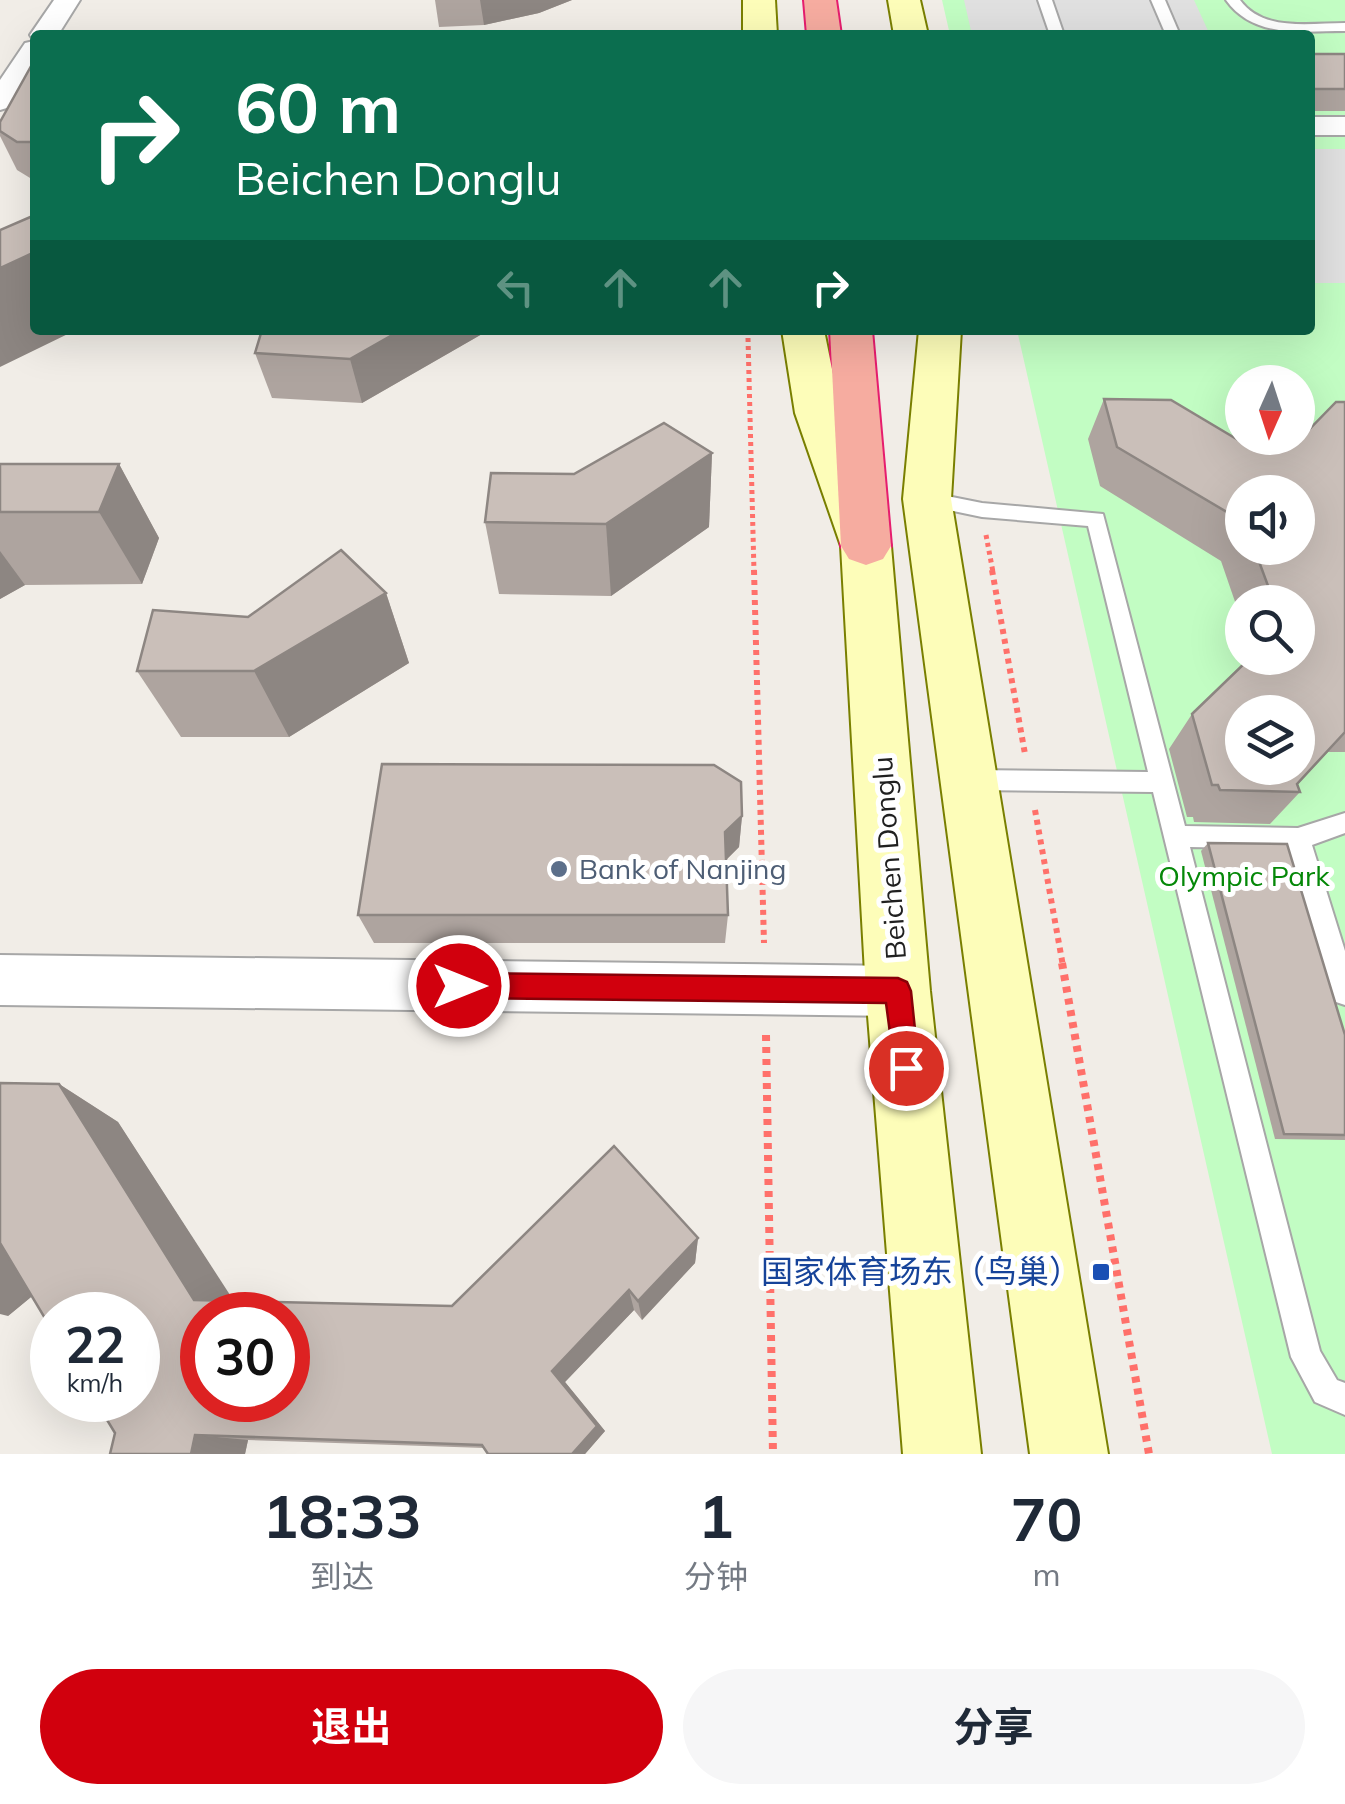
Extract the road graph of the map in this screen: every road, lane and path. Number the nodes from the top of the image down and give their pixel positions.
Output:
1 (68, 0) edge
2 (760, 0) edge
3 (820, 0) edge
4 (904, 0) edge
5 (1045, 0) edge
6 (1158, 0) edge
7 (1233, 0) edge
8 (1345, 27) edge
9 (47, 30) edge
10 (760, 30) edge
11 (823, 30) edge
12 (910, 30) edge
13 (1054, 30) edge
14 (1171, 30) edge
15 (26, 75) edge
16 (0, 101) edge
17 (1315, 126) edge
18 (1345, 126) edge
19 (776, 335) edge
20 (777, 335) edge
21 (851, 335) edge
22 (940, 335) edge
23 (927, 499) junction
24 (982, 510) junction
25 (866, 546) junction
26 (1029, 778) junction
27 (966, 780) junction
28 (1162, 782) junction
29 (1345, 823) edge
30 (1174, 836) junction
31 (1298, 839) junction
32 (0, 980) edge
33 (765, 989) junction
34 (898, 991) junction
35 (1345, 993) edge
36 (1345, 1399) edge
37 (773, 1454) edge
38 (942, 1454) edge
39 (1069, 1454) edge
40 (1149, 1454) edge

1 - 9 street
2 - 10 main road
3 - 11 highway
4 - 12 main road
5 - 13 lane
6 - 14 lane
7 - 8 lane
15 - 16 street
17 - 18 street
19 - 33 path
20 - 25 main road, Beichen Donglu
21 - 25 highway
22 - 23 main road
23 - 24 lane
23 - 27 main road
24 - 26 path
24 - 28 lane
25 - 34 main road, Beichen Donglu
26 - 27 lane
26 - 28 lane
26 - 40 path
27 - 39 main road
28 - 30 lane
29 - 31 lane
30 - 31 lane
30 - 36 lane
31 - 35 lane
32 - 33 street
33 - 34 street
33 - 37 path
34 - 38 main road, Beichen Donglu

